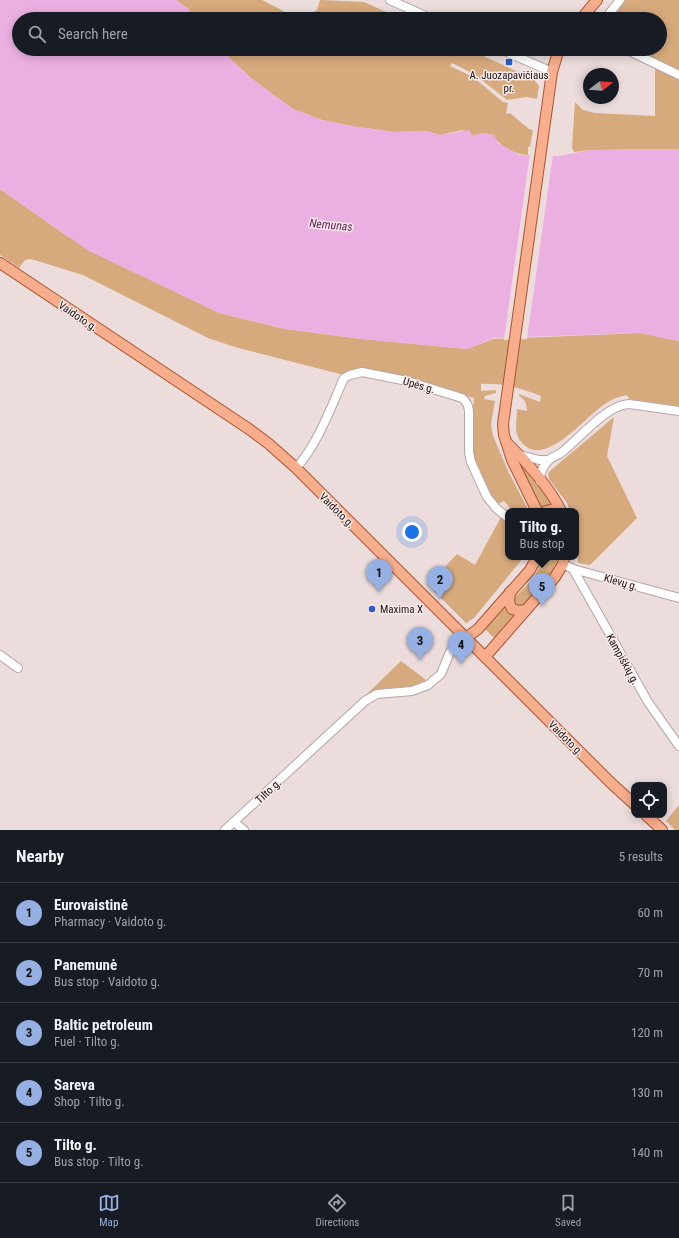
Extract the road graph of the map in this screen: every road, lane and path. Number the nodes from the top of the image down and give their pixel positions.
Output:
1 (390, 0) edge
2 (597, 0) edge
3 (620, 0) edge
4 (417, 12) edge
5 (587, 12) edge
6 (610, 12) edge
7 (516, 56) edge
8 (557, 56) edge
9 (640, 56) edge
10 (552, 72) junction
11 (679, 75) edge
12 (0, 263) edge
13 (679, 411) edge
14 (507, 443) junction
15 (520, 455) junction
16 (548, 460) junction
17 (296, 468) junction
18 (540, 481) junction
19 (536, 508) edge
20 (559, 508) edge
21 (505, 515) edge
22 (535, 560) edge
23 (567, 563) edge
24 (510, 592) junction
25 (679, 598) edge
26 (526, 610) junction
27 (466, 638) junction
28 (0, 655) edge
29 (485, 658) junction
30 (18, 668) dead end
31 (679, 746) edge
32 (631, 801) edge
33 (649, 818) edge
34 (234, 822) junction
35 (225, 830) edge
36 (244, 830) edge
37 (662, 830) edge

1 - 4 street
2 - 5 main road
3 - 6 street
7 - 10 street
8 - 10 main road
9 - 11 street
10 - 14 main road
12 - 17 main road, Vaidoto g.
13 - 16 street
14 - 15 main road
14 - 19 main road
15 - 16 street
15 - 18 main road
16 - 18 street
17 - 21 street, Upės g.
17 - 27 main road, Vaidoto g.
18 - 20 main road
22 - 24 main road, Tilto g.
23 - 25 street, Klevų g.
23 - 26 main road
23 - 31 street, Kampiškių g.
24 - 26 main road
24 - 27 main road, Tilto g.
26 - 29 main road
27 - 29 main road, Vaidoto g.
27 - 34 street, Tilto g.
28 - 30 street
29 - 32 main road, Vaidoto g.
33 - 37 main road
34 - 35 street, Tilto g.
34 - 36 street

